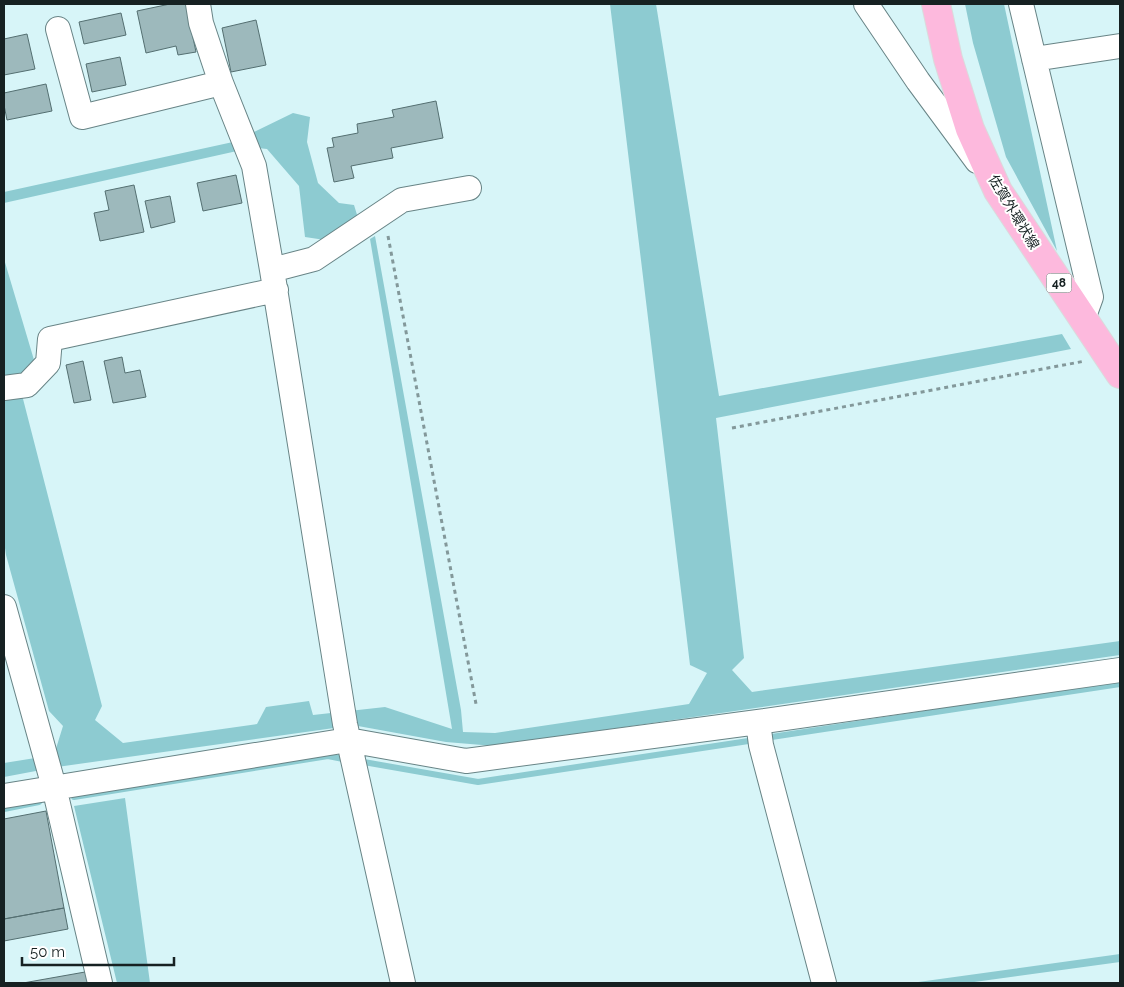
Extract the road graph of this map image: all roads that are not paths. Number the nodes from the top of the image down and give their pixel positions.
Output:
1 (198, 4) edge
2 (866, 4) edge
3 (936, 4) edge
4 (1021, 4) edge
5 (58, 29) dead end
6 (1120, 46) edge
7 (1034, 59) junction
8 (221, 84) junction
9 (469, 188) dead end
10 (998, 191) junction
11 (274, 280) junction
12 (1084, 319) junction
13 (1120, 374) edge
14 (8, 388) edge
15 (4, 607) edge
16 (1120, 670) edge
17 (759, 733) junction
18 (348, 737) junction
19 (55, 790) junction
20 (4, 796) edge
21 (100, 983) edge
22 (403, 983) edge
23 (824, 983) edge

1 - 8 street
2 - 10 street
3 - 10 main road, 佐賀外環状線 / 48
4 - 7 street
5 - 8 street
6 - 7 street
7 - 12 street
8 - 11 street
9 - 11 street
10 - 12 main road, 佐賀外環状線 / 48
11 - 14 street
11 - 18 street
12 - 13 main road, 佐賀外環状線 / 48
15 - 19 street
16 - 17 street
17 - 18 street
17 - 23 street
18 - 19 street
18 - 22 street
19 - 20 street
19 - 21 street

